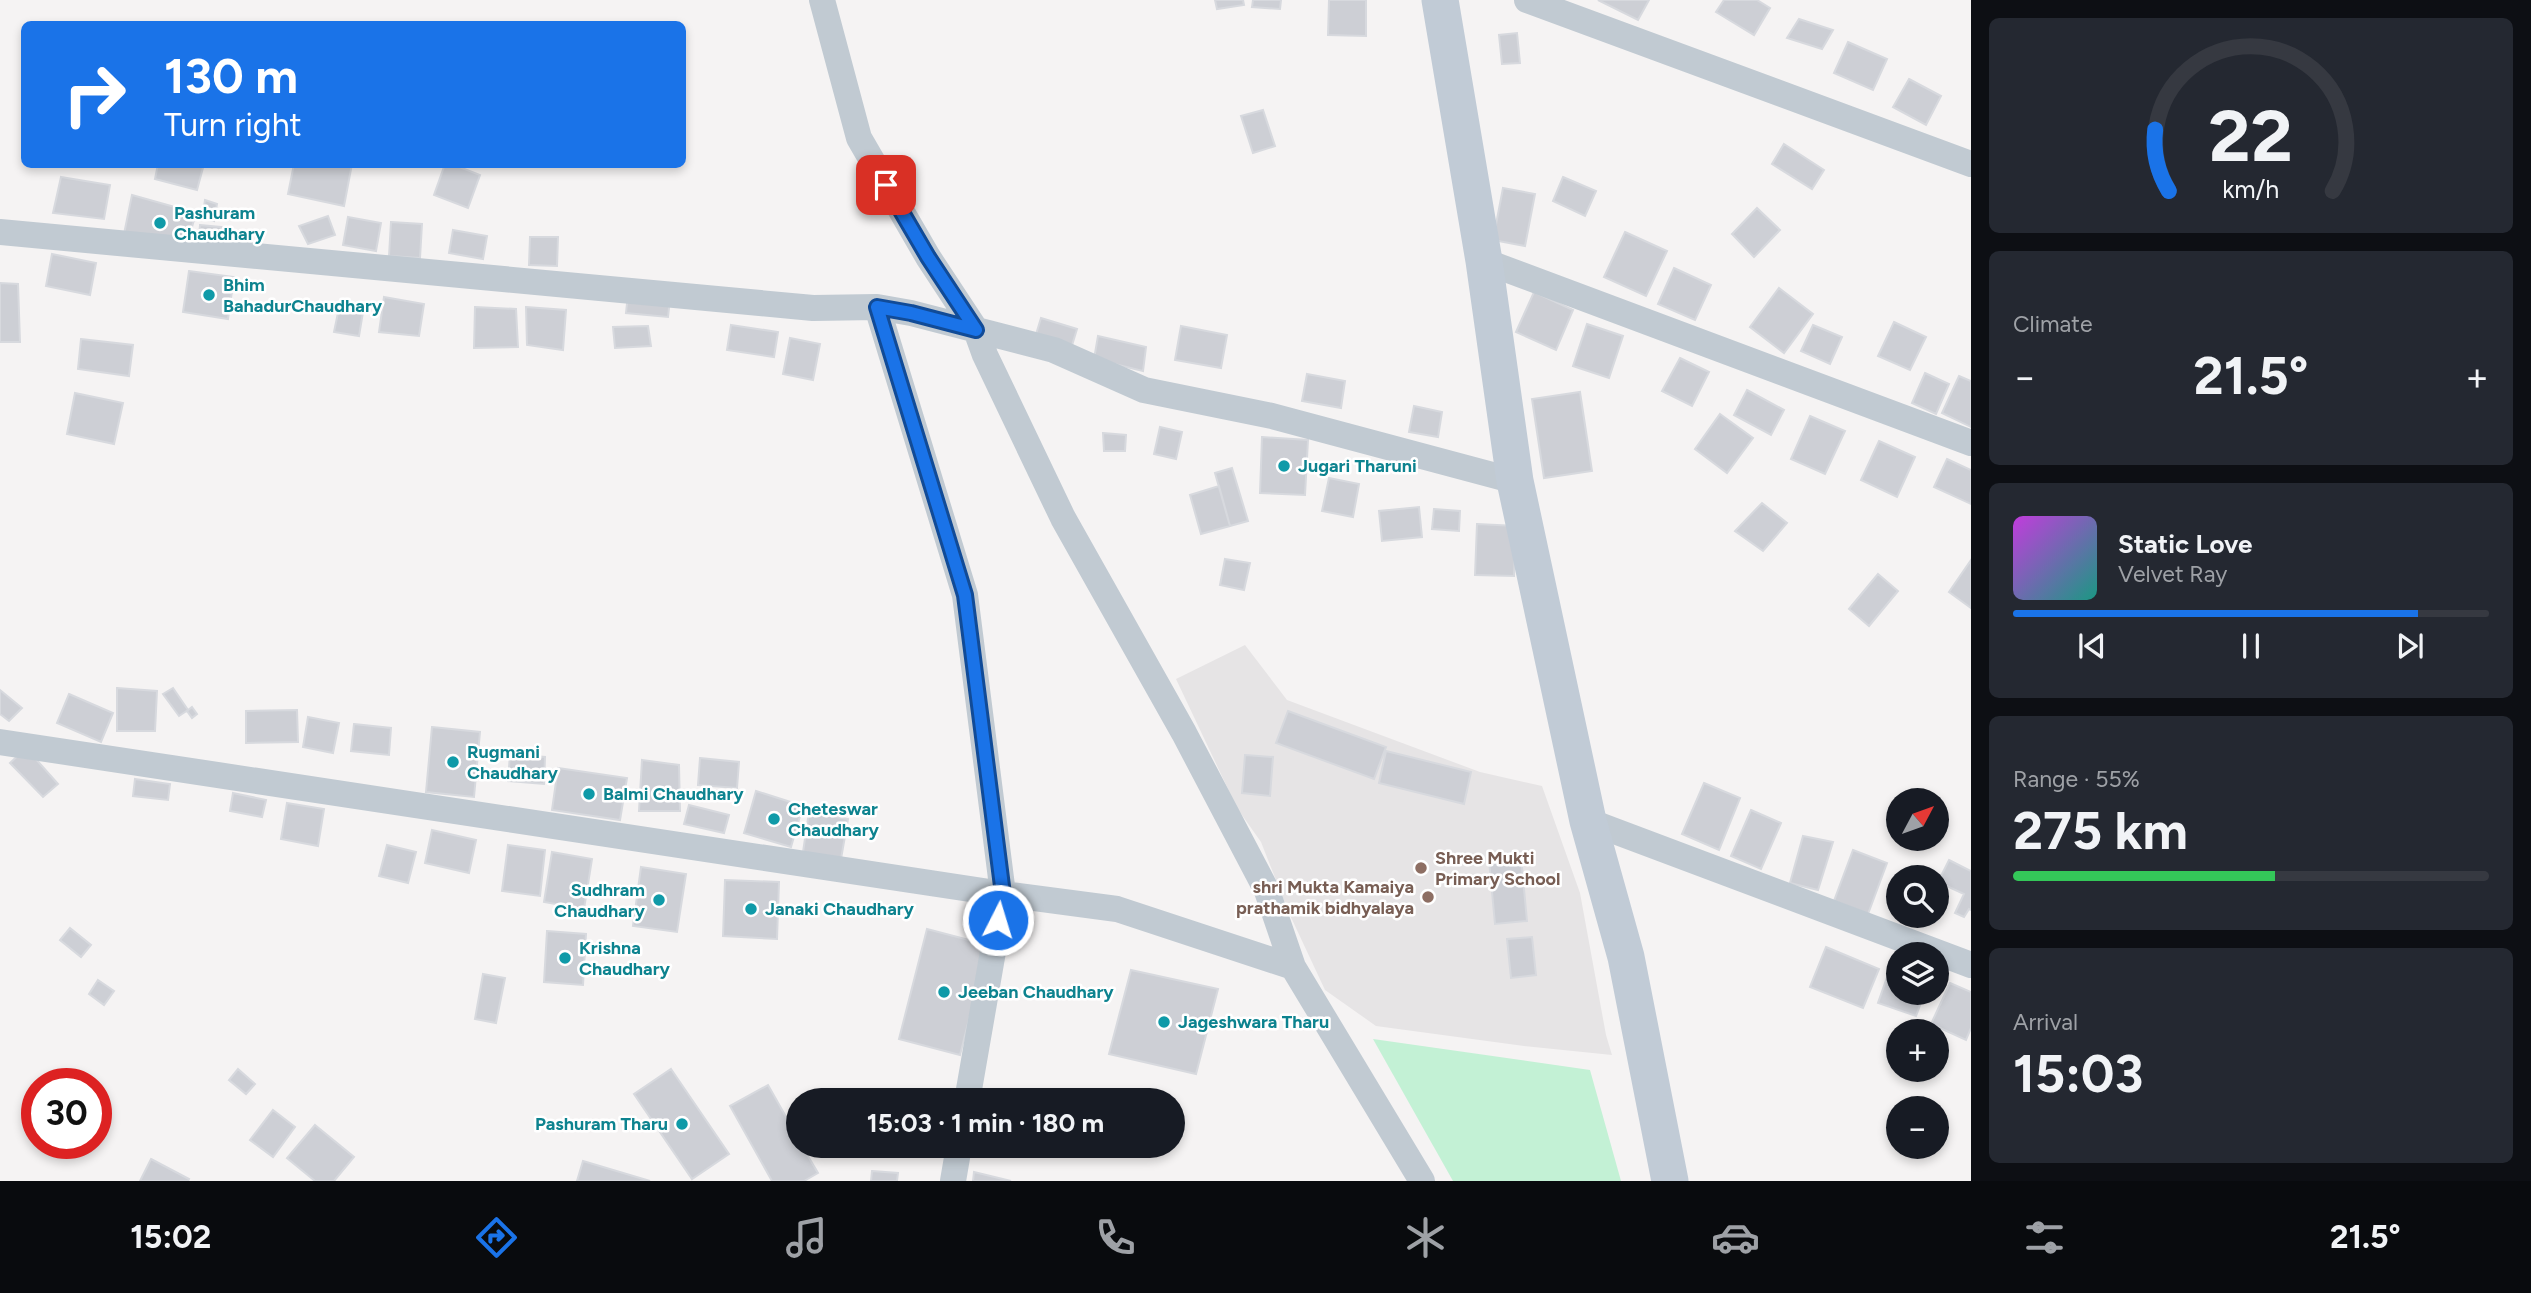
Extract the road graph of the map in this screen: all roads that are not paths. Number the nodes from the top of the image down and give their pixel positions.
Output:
1 (821, 0) edge
2 (1440, 0) edge
3 (1527, 0) edge
4 (1971, 164) edge
5 (0, 232) edge
6 (1484, 261) junction
7 (877, 307) junction
8 (976, 330) junction
9 (1971, 443) edge
10 (1516, 481) junction
11 (0, 742) edge
12 (1588, 821) junction
13 (1003, 894) junction
14 (1971, 965) edge
15 (1293, 967) junction
16 (969, 1088) edge
17 (957, 1158) edge
18 (953, 1181) edge
19 (1422, 1181) edge
20 (1670, 1181) edge

1 - 8 street
2 - 6 street
3 - 4 street
5 - 7 street
6 - 9 street
6 - 10 street
7 - 8 street
7 - 13 street
8 - 10 street
8 - 15 street
10 - 12 street
11 - 13 street
12 - 14 street
12 - 20 street
13 - 15 street
13 - 16 street
15 - 19 street
17 - 18 street

